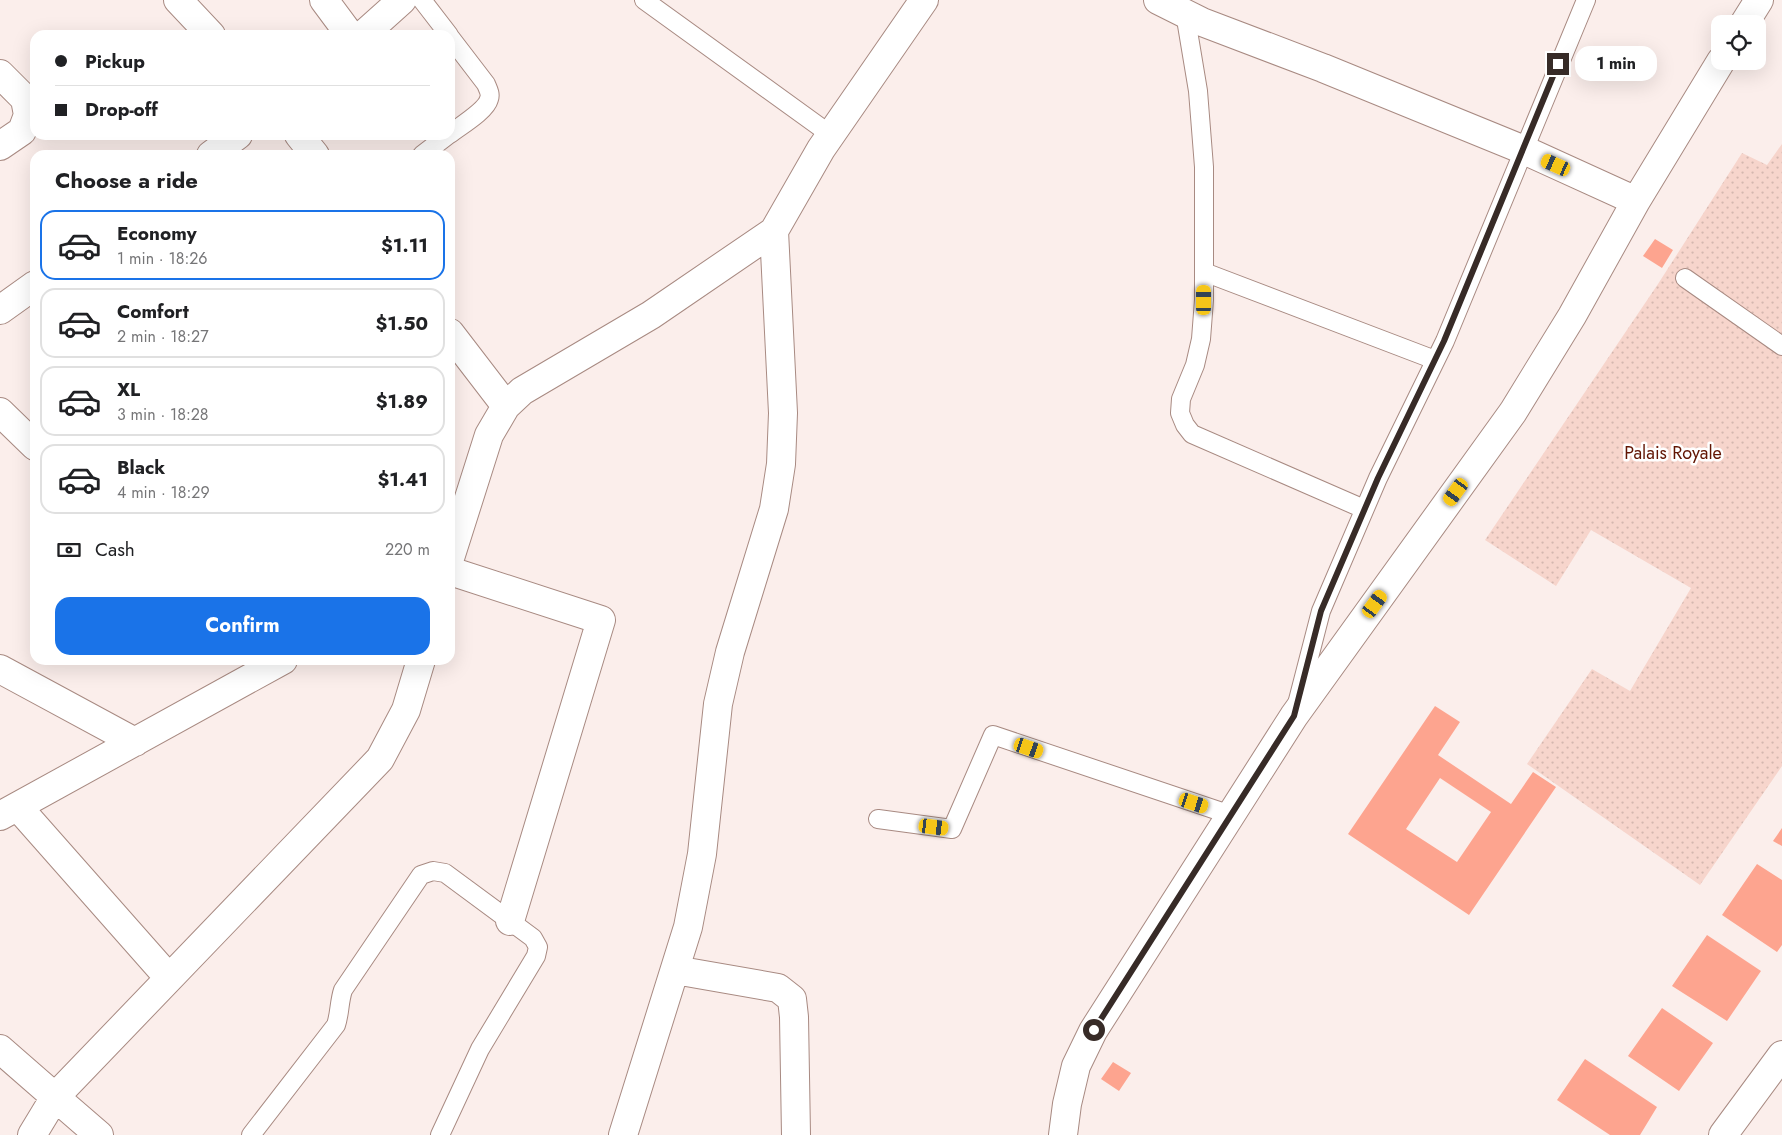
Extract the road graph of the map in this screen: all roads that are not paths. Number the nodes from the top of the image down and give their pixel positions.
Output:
1 (178, 0) edge
2 (324, 0) edge
3 (402, 0) edge
4 (422, 0) edge
5 (644, 0) edge
6 (1158, 0) edge
7 (1586, 0) edge
8 (1759, 0) edge
9 (922, 1) edge
10 (1185, 13) junction
11 (1750, 15) edge
12 (206, 30) edge
13 (346, 30) edge
14 (369, 30) edge
15 (444, 30) edge
16 (455, 44) edge
17 (1716, 70) edge
18 (0, 74) edge
19 (455, 130) edge
20 (830, 135) junction
21 (231, 140) edge
22 (441, 140) edge
23 (0, 146) edge
24 (218, 150) edge
25 (428, 150) edge
26 (1524, 150) junction
27 (1636, 201) junction
28 (774, 231) junction
29 (1204, 272) junction
30 (1685, 278) dead end
31 (30, 289) edge
32 (0, 310) edge
33 (455, 339) edge
34 (1782, 346) edge
35 (1435, 360) junction
36 (506, 406) junction
37 (0, 412) edge
38 (30, 441) edge
39 (1364, 509) junction
40 (455, 542) edge
41 (455, 573) edge
42 (274, 665) edge
43 (420, 665) edge
44 (0, 669) edge
45 (1294, 716) junction
46 (136, 742) junction
47 (9, 811) edge
48 (1231, 815) junction
49 (878, 819) dead end
50 (510, 921) junction
51 (674, 970) junction
52 (169, 978) junction
53 (0, 1049) edge
54 (1782, 1055) edge
55 (55, 1097) junction
56 (32, 1135) edge
57 (99, 1135) edge
58 (252, 1135) edge
59 (440, 1135) edge
60 (623, 1135) edge
61 (796, 1135) edge
62 (1063, 1135) edge
63 (1724, 1135) edge

1 - 12 street
2 - 13 street
3 - 14 street
4 - 15 lane
5 - 20 lane
6 - 10 street
7 - 26 lane
8 - 11 street
9 - 20 street
10 - 26 street
10 - 29 lane
16 - 19 lane
17 - 27 street
18 - 23 street
20 - 28 street
21 - 24 street
22 - 25 lane
26 - 27 street
26 - 35 lane
27 - 45 street
28 - 36 street
28 - 51 street
29 - 35 lane
29 - 39 lane
30 - 34 lane
31 - 32 street
33 - 36 street
35 - 39 lane
36 - 40 street
37 - 38 street
39 - 45 lane
41 - 50 street
42 - 46 street
43 - 52 street
44 - 46 street
45 - 48 street
46 - 47 street
47 - 52 street
48 - 49 lane
48 - 62 street
50 - 58 lane
50 - 59 lane
51 - 60 street
51 - 61 street
52 - 55 street
53 - 55 street
54 - 63 street
55 - 56 street
55 - 57 street

